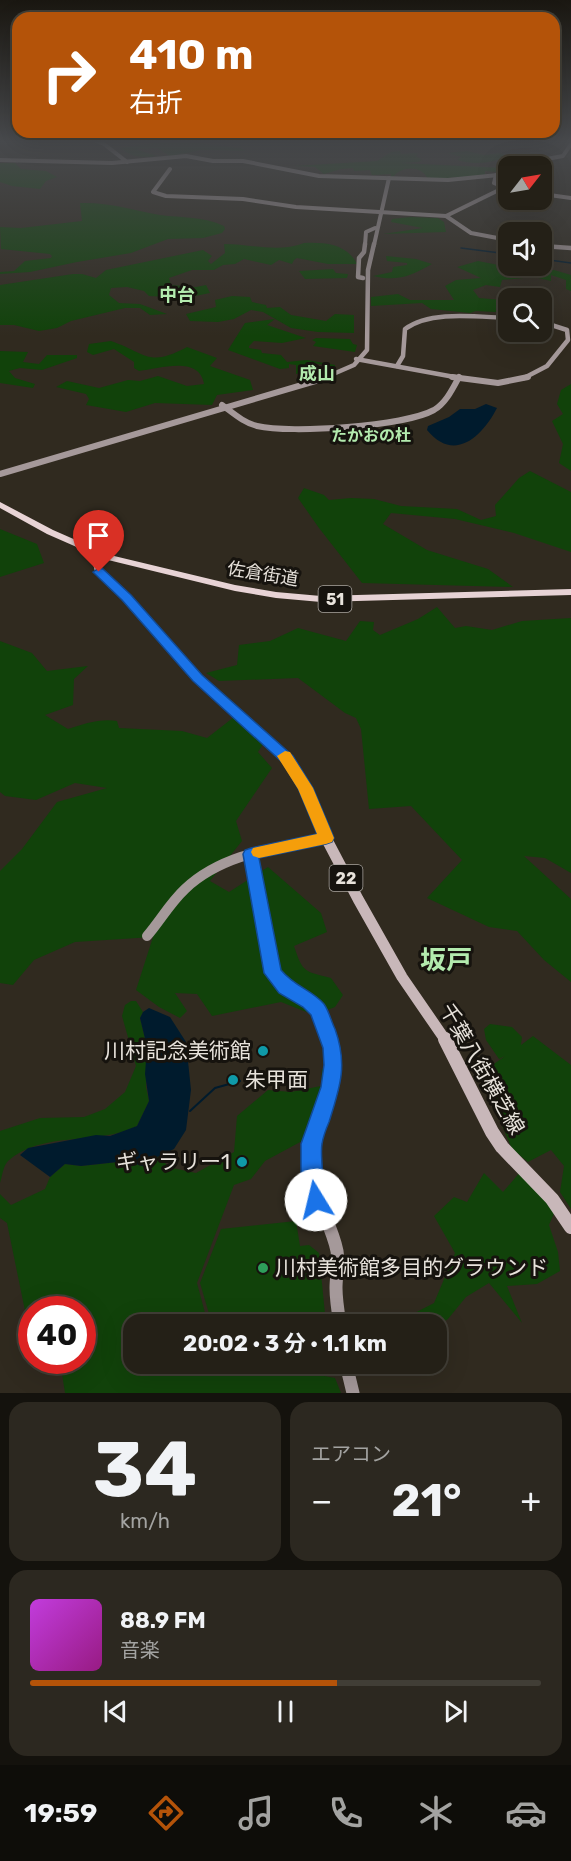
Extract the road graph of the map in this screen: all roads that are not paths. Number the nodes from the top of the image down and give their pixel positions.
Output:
1 (289, 206) edge
2 (382, 206) edge
3 (466, 206) edge
4 (380, 213) junction
5 (446, 216) junction
6 (375, 231) junction
7 (498, 238) edge
8 (552, 247) edge
9 (571, 248) edge
10 (369, 257) junction
11 (363, 278) junction
12 (498, 318) edge
13 (552, 325) edge
14 (358, 359) junction
15 (397, 366) junction
16 (459, 377) junction
17 (223, 406) junction
18 (0, 472) edge
19 (0, 505) edge
20 (104, 556) junction
21 (571, 592) edge
22 (326, 838) junction
23 (251, 854) junction
24 (147, 936) dead end
25 (571, 1227) edge
26 (339, 1314) edge
27 (348, 1374) edge
28 (353, 1393) edge

1 - 4 street
2 - 4 street
3 - 5 street
4 - 5 street
4 - 6 street
5 - 7 street
6 - 10 street
6 - 11 street
8 - 9 street
10 - 11 street
10 - 14 street
11 - 14 street
12 - 15 street
13 - 16 street
14 - 15 street
14 - 17 street
15 - 16 street
16 - 17 street
17 - 18 street
19 - 20 highway, 佐倉街道 / 51
20 - 21 highway, 佐倉街道 / 51
20 - 22 main road, 千葉八街横芝線 / 22
22 - 23 street
22 - 25 main road, 千葉八街横芝線 / 22
23 - 24 street
23 - 26 street
27 - 28 street

